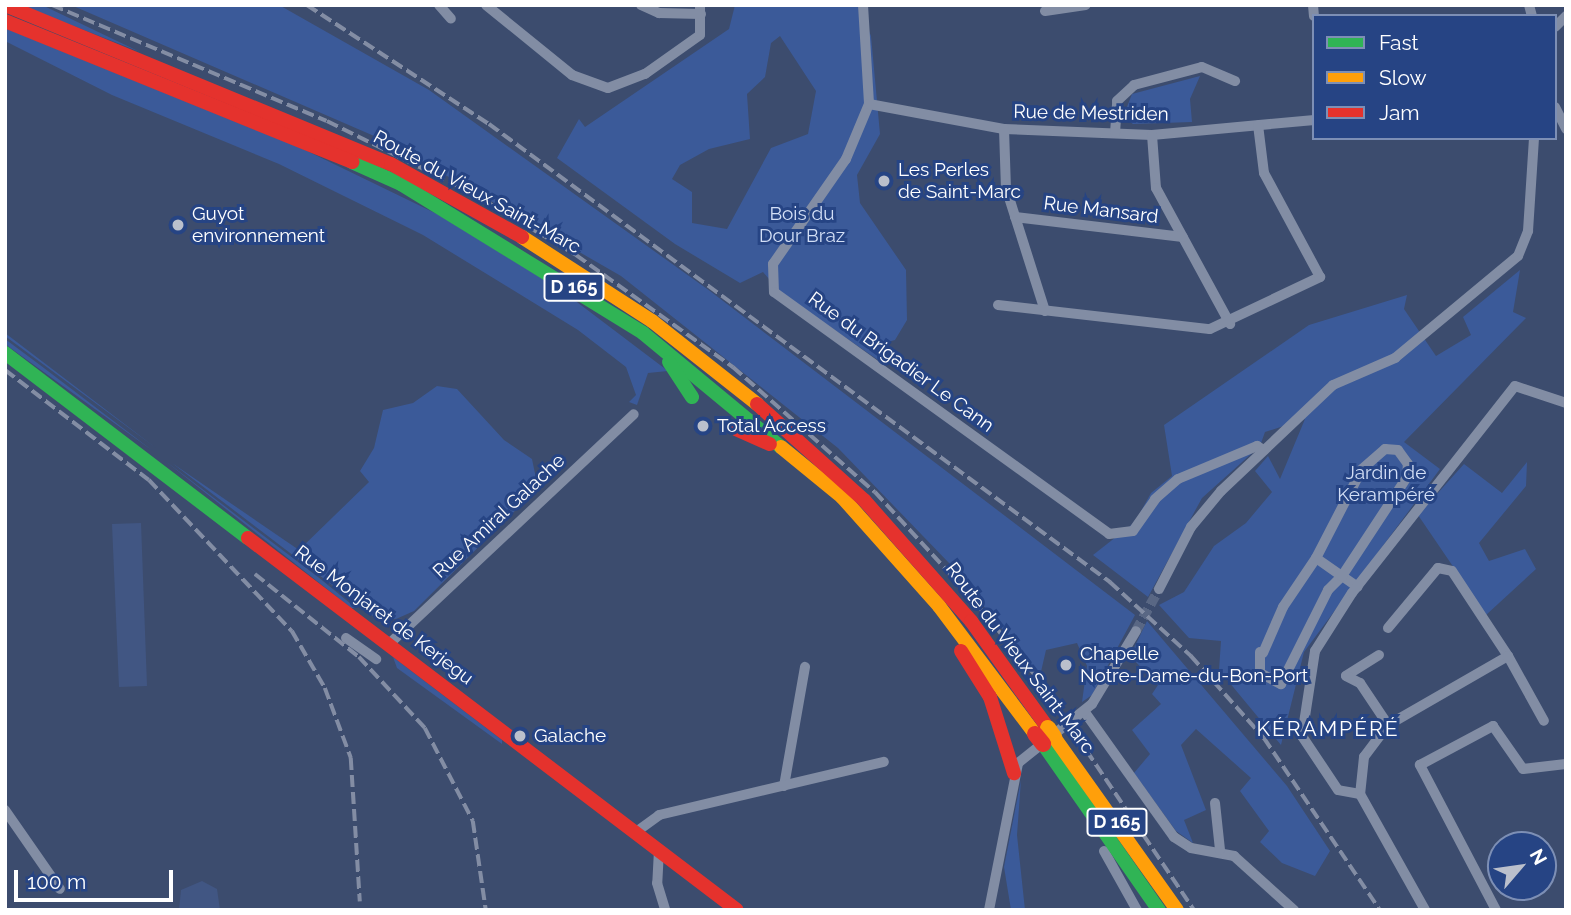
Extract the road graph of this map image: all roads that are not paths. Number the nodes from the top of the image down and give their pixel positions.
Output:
1 (5, 5) edge
2 (439, 5) edge
3 (486, 5) edge
4 (640, 5) edge
5 (863, 5) edge
6 (1086, 5) edge
7 (701, 10) edge
8 (1045, 11) dead end
9 (451, 19) dead end
10 (5, 21) edge
11 (1235, 81) dead end
12 (869, 104) junction
13 (1557, 111) edge
14 (1312, 121) edge
15 (1258, 125) junction
16 (1004, 129) junction
17 (1566, 129) edge
18 (1115, 133) junction
19 (1152, 135) junction
20 (1534, 140) edge
21 (1015, 217) junction
22 (1183, 237) junction
23 (998, 305) dead end
24 (1045, 311) junction
25 (1230, 324) junction
26 (643, 333) junction
27 (5, 353) edge
28 (692, 397) dead end
29 (1566, 403) edge
30 (634, 414) dead end
31 (736, 429) dead end
32 (1264, 450) junction
33 (880, 538) junction
34 (1316, 558) junction
35 (1342, 576) junction
36 (1358, 587) junction
37 (1159, 589) tunnel mouth
38 (1388, 628) dead end
39 (1136, 631) tunnel mouth
40 (346, 638) dead end
41 (388, 645) junction
42 (1379, 655) dead end
43 (1508, 656) junction
44 (376, 659) dead end
45 (805, 667) dead end
46 (1084, 711) junction
47 (1544, 721) dead end
48 (1388, 725) junction
49 (1042, 738) junction
50 (884, 762) dead end
51 (1566, 764) edge
52 (1014, 773) junction
53 (784, 786) junction
54 (1360, 793) junction
55 (1215, 803) dead end
56 (5, 810) edge
57 (636, 832) junction
58 (659, 850) junction
59 (1104, 850) dead end
60 (1220, 850) junction
61 (60, 889) dead end
62 (665, 910) edge
63 (737, 910) edge
64 (989, 910) edge
65 (1137, 910) edge
66 (1159, 910) edge
67 (1177, 910) edge
68 (1294, 910) edge
69 (1426, 910) edge
70 (1496, 910) edge

1 - 49 main road, Route du Vieux Saint-Marc / D 165
2 - 9 street
3 - 7 street
4 - 7 street
5 - 12 street, Rue du Brigadier Le Cann
6 - 8 street
10 - 26 main road, Route du Vieux Saint-Marc / D 165
11 - 18 street
12 - 16 street, Rue de Mestriden
12 - 32 street, Rue du Brigadier Le Cann
13 - 17 street
14 - 15 street, Rue de Mestriden
15 - 19 street, Rue de Mestriden
15 - 25 street
16 - 18 street, Rue de Mestriden
16 - 21 street
18 - 19 street, Rue de Mestriden
19 - 22 street
20 - 32 street
21 - 22 street, Rue Mansard
21 - 24 street
22 - 25 street
23 - 24 street
24 - 25 street
26 - 28 main road
26 - 33 main road, Route du Vieux Saint-Marc / D 165
27 - 41 main road, Rue Monjaret de Kerjegu
29 - 36 street
30 - 41 street, Rue Amiral Galache
31 - 33 main road
32 - 37 street
33 - 49 main road, Route du Vieux Saint-Marc / D 165
33 - 52 main road
34 - 35 street
34 - 35 street
34 - 35 street
35 - 36 street
36 - 54 street
38 - 43 street
39 - 46 street
40 - 44 street
41 - 57 main road, Rue Monjaret de Kerjegu
42 - 48 street
43 - 47 street
43 - 48 street
45 - 53 street
46 - 49 street
46 - 60 street
48 - 54 street
49 - 52 street
49 - 66 main road, Route du Vieux Saint-Marc / D 165
49 - 67 main road, Route du Vieux Saint-Marc / D 165
50 - 53 street
51 - 70 street
52 - 64 street
53 - 57 street
54 - 69 street
55 - 60 street
56 - 61 street
57 - 58 main road, Rue Monjaret de Kerjegu
58 - 62 street
58 - 63 main road, Rue Monjaret de Kerjegu
59 - 65 street
60 - 68 street

